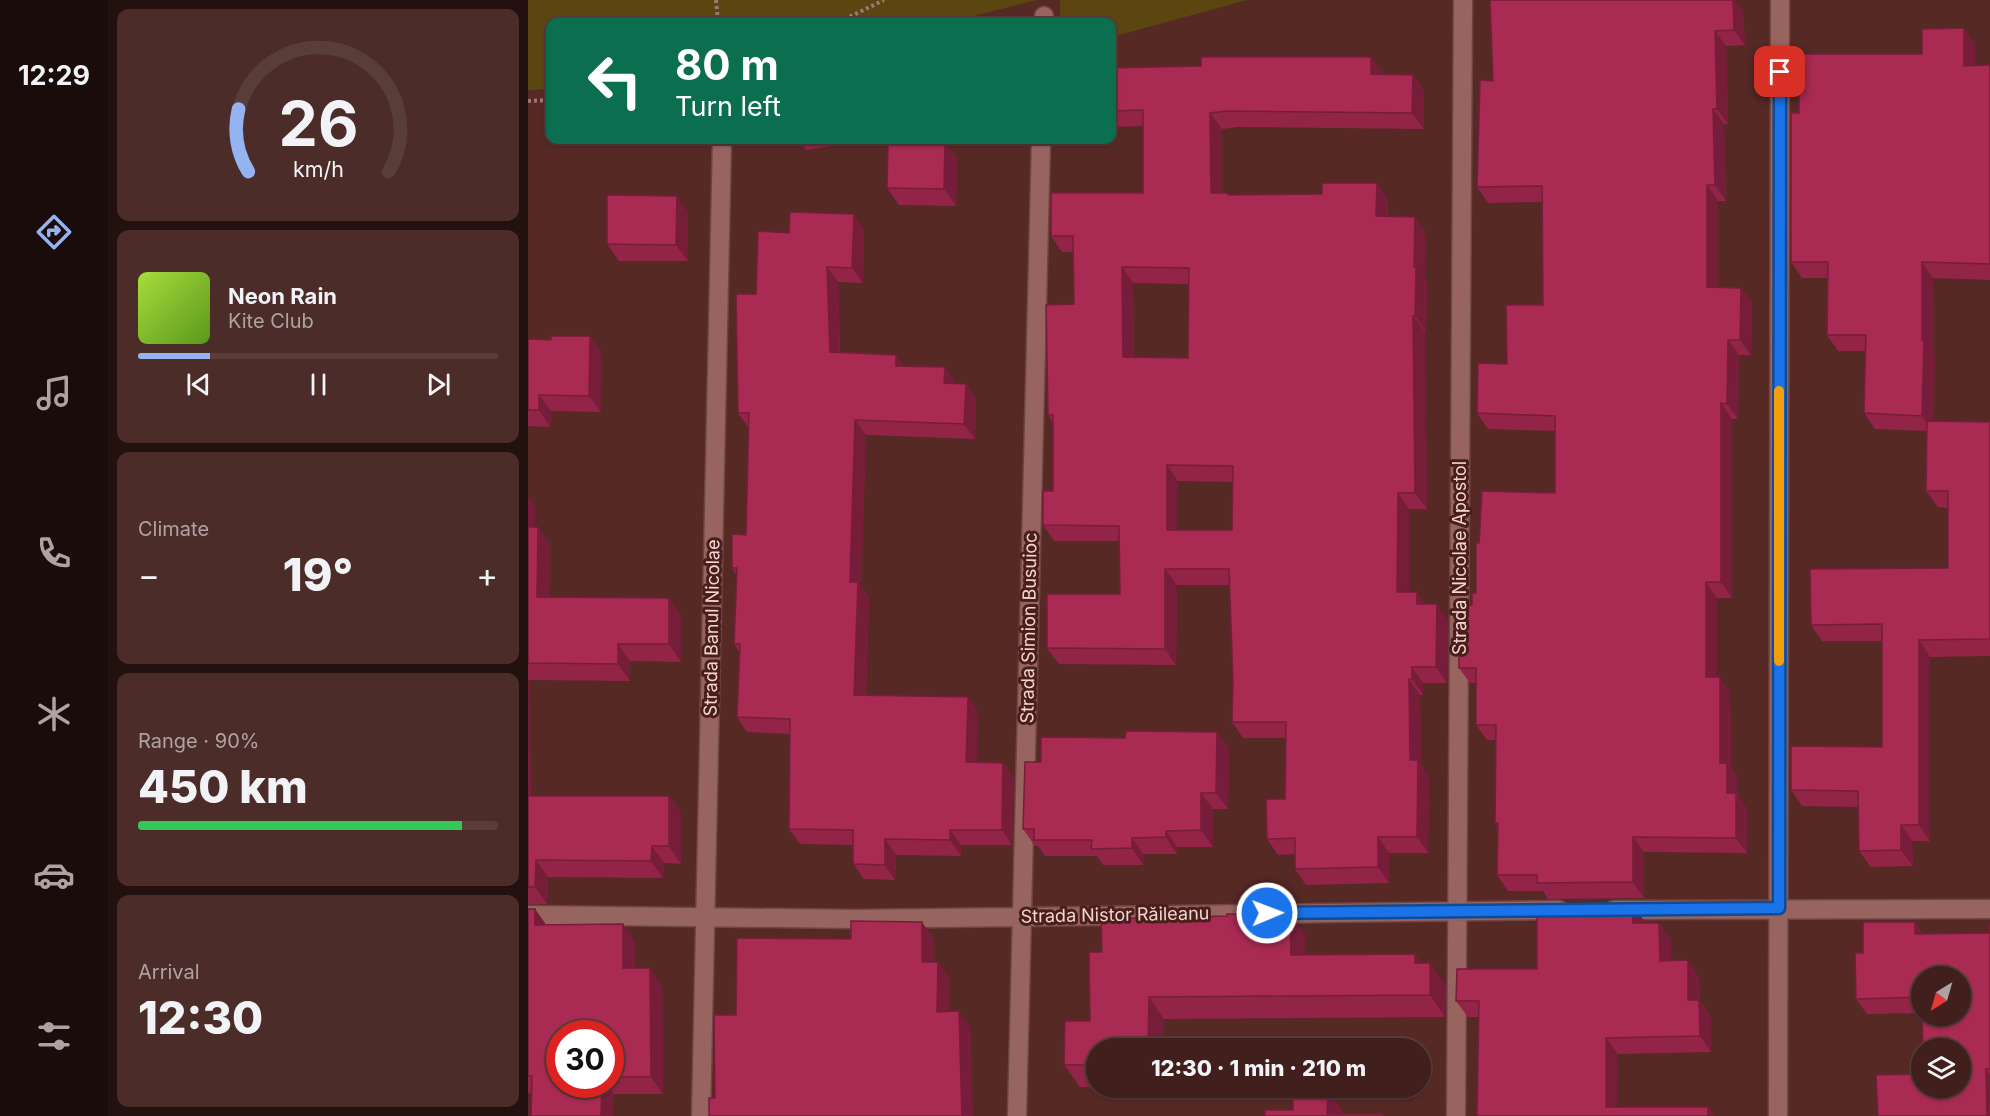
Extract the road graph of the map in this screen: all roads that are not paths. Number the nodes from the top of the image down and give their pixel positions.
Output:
1 (1463, 0) edge
2 (1780, 0) edge
3 (722, 144) edge
4 (1041, 144) edge
5 (1779, 908) junction
6 (1990, 909) edge
7 (1576, 910) edge
8 (1600, 910) edge
9 (1457, 911) junction
10 (528, 915) edge
11 (1022, 916) junction
12 (705, 918) junction
13 (701, 1116) edge
14 (1017, 1116) edge
15 (1456, 1116) edge
16 (1779, 1116) edge

1 - 9 street, Strada Nicolae Apostol
2 - 5 street
3 - 12 street, Strada Banul Nicolae
4 - 11 street, Strada Simion Busuioc
5 - 6 street
5 - 8 street
5 - 16 street
7 - 9 street, Strada Nistor Răileanu
9 - 11 street, Strada Nistor Răileanu
9 - 15 street, Strada Nicolae Apostol
10 - 12 street, Strada Nistor Răileanu
11 - 12 street, Strada Nistor Răileanu
11 - 14 street, Strada Simion Busuioc
12 - 13 street, Strada Banul Nicolae

